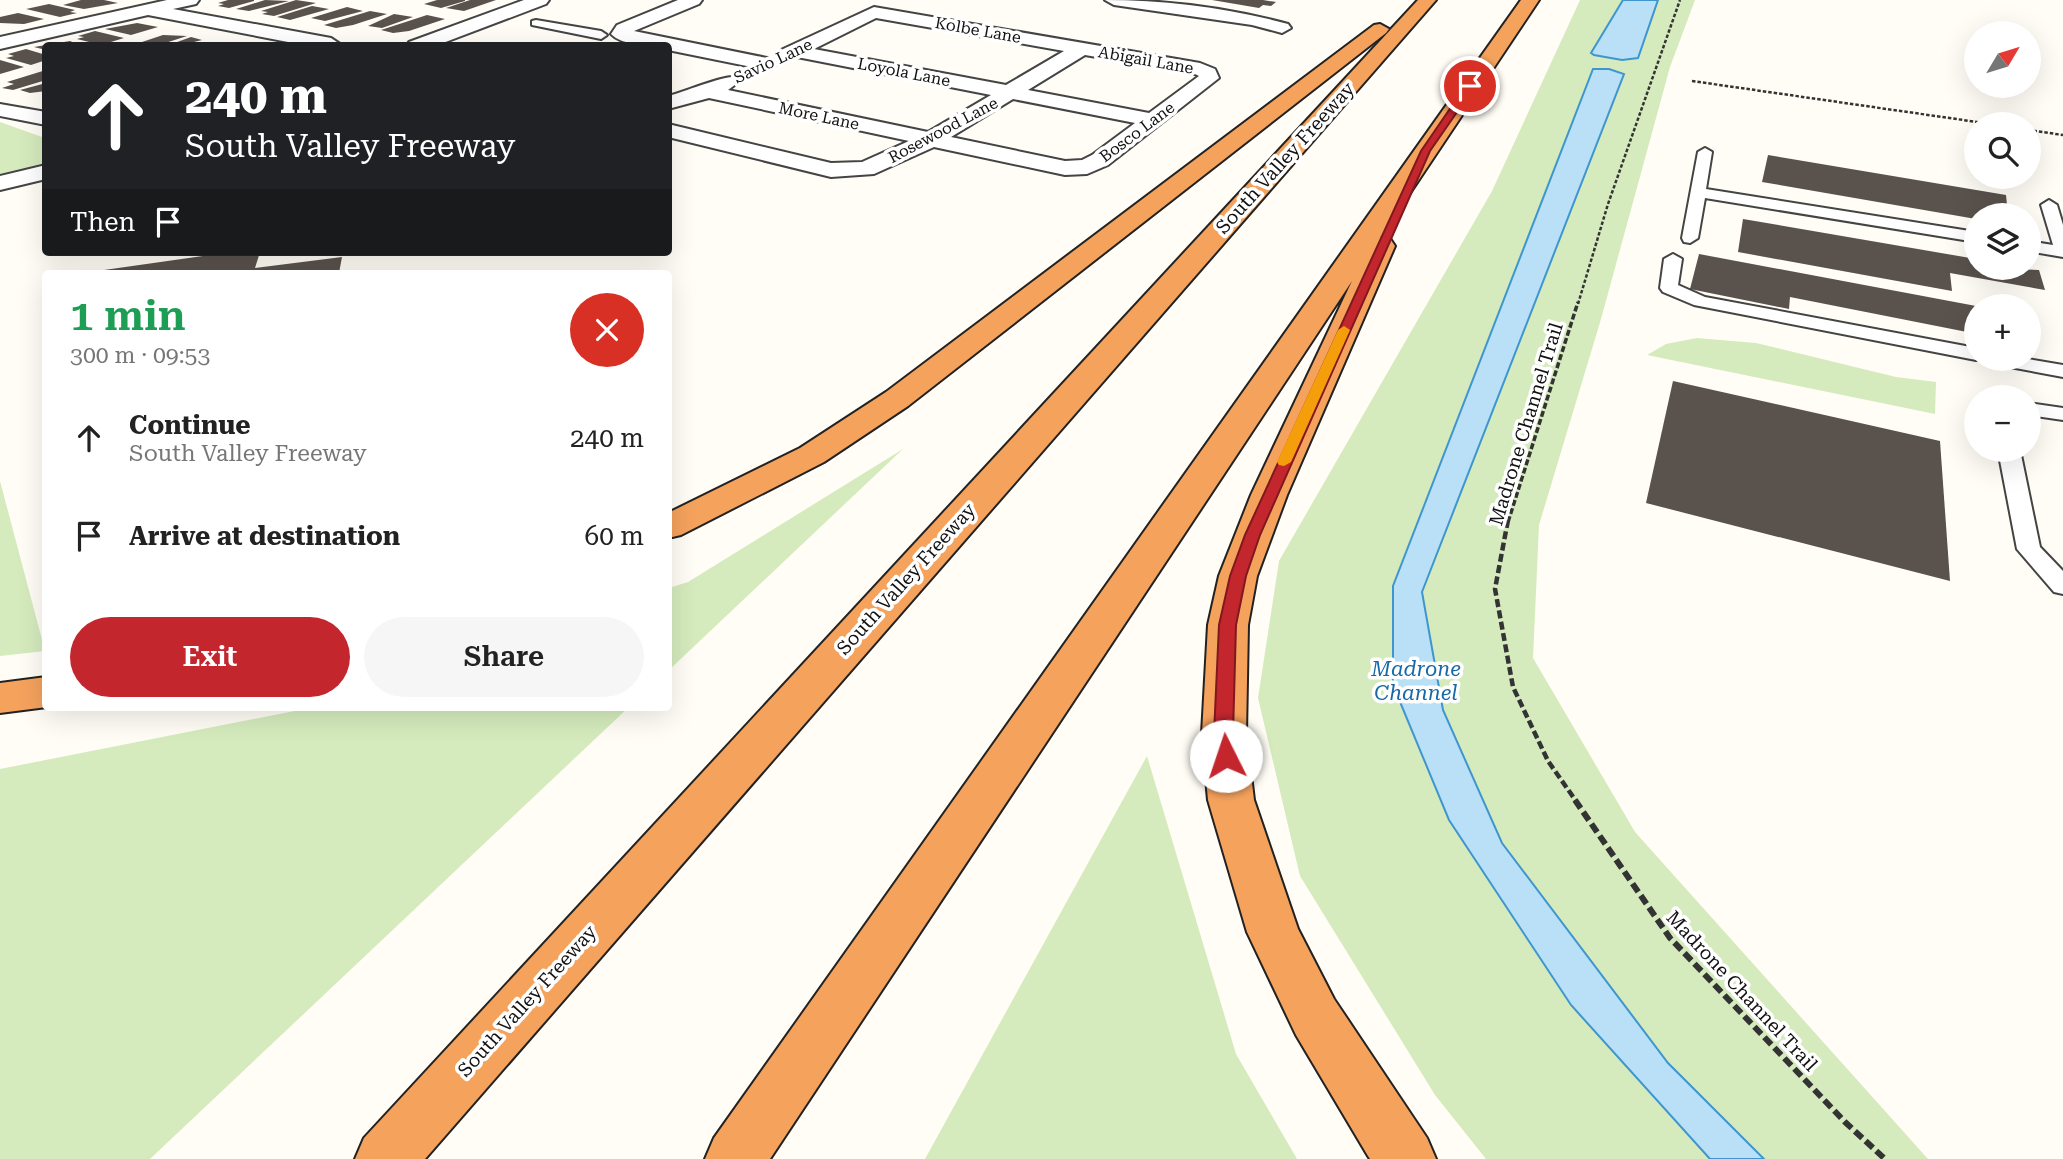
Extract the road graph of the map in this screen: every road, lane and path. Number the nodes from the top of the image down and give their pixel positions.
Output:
1 (190, 0) edge
2 (540, 0) edge
3 (693, 0) edge
4 (855, 0) edge
5 (1114, 0) edge
6 (1530, 0) edge
7 (1680, 0) edge
8 (1165, 3) edge
9 (1423, 4) edge
10 (149, 10) junction
11 (874, 12) junction
12 (536, 23) dead end
13 (1282, 27) dead end
14 (610, 34) junction
15 (320, 42) edge
16 (427, 42) edge
17 (585, 42) edge
18 (652, 42) edge
19 (0, 43) edge
20 (672, 46) edge
21 (1083, 48) junction
22 (795, 51) junction
23 (767, 64) junction
24 (1208, 73) joint
25 (1692, 81) dead end
26 (709, 92) junction
27 (1012, 92) junction
28 (672, 102) edge
29 (0, 110) edge
30 (42, 118) edge
31 (1154, 120) junction
32 (1964, 120) edge
33 (672, 131) edge
34 (2041, 132) edge
35 (2063, 135) edge
36 (930, 140) junction
37 (1425, 151) junction
38 (1705, 152) dead end
39 (42, 173) edge
40 (0, 183) edge
41 (1698, 192) junction
42 (2049, 205) dead end
43 (1964, 235) edge
44 (1690, 238) dead end
45 (2041, 248) edge
46 (2063, 252) edge
47 (1673, 259) dead end
48 (1964, 352) edge
49 (2041, 367) edge
50 (2063, 371) edge
51 (2041, 411) edge
52 (2063, 414) edge
53 (2011, 462) edge
54 (672, 525) edge
55 (2063, 586) edge
56 (42, 693) edge
57 (0, 698) edge
58 (385, 1159) edge
59 (736, 1159) edge
60 (1406, 1159) edge
61 (1885, 1159) edge

1 - 10 street
2 - 16 street
3 - 14 street
4 - 11 street
5 - 8 street
6 - 37 highway
7 - 61 path, Madrone Channel Trail
8 - 13 street
9 - 54 highway
9 - 58 highway, South Valley Freeway
10 - 15 street
10 - 19 street
11 - 21 street, Kolbe Lane
11 - 22 street, Savio Lane
12 - 14 lane
14 - 17 lane
14 - 18 street
20 - 23 street
21 - 24 street, Abigail Lane
21 - 27 street, Rosewood Lane
22 - 23 street, Savio Lane
22 - 27 street, Loyola Lane
23 - 26 street, Savio Lane
24 - 31 street, Bosco Lane
25 - 32 path
26 - 28 street, Savio Lane
26 - 36 street, More Lane
27 - 31 street, Loyola Lane
27 - 36 street, Rosewood Lane
29 - 30 street
31 - 36 street, Bosco Lane
33 - 36 street, Rosewood Lane
34 - 35 path
37 - 59 highway
37 - 60 highway
38 - 41 lane
39 - 40 street
41 - 43 lane
41 - 44 lane
42 - 46 lane
45 - 46 lane
47 - 48 lane
49 - 50 lane
51 - 52 lane
53 - 55 lane
56 - 57 highway

